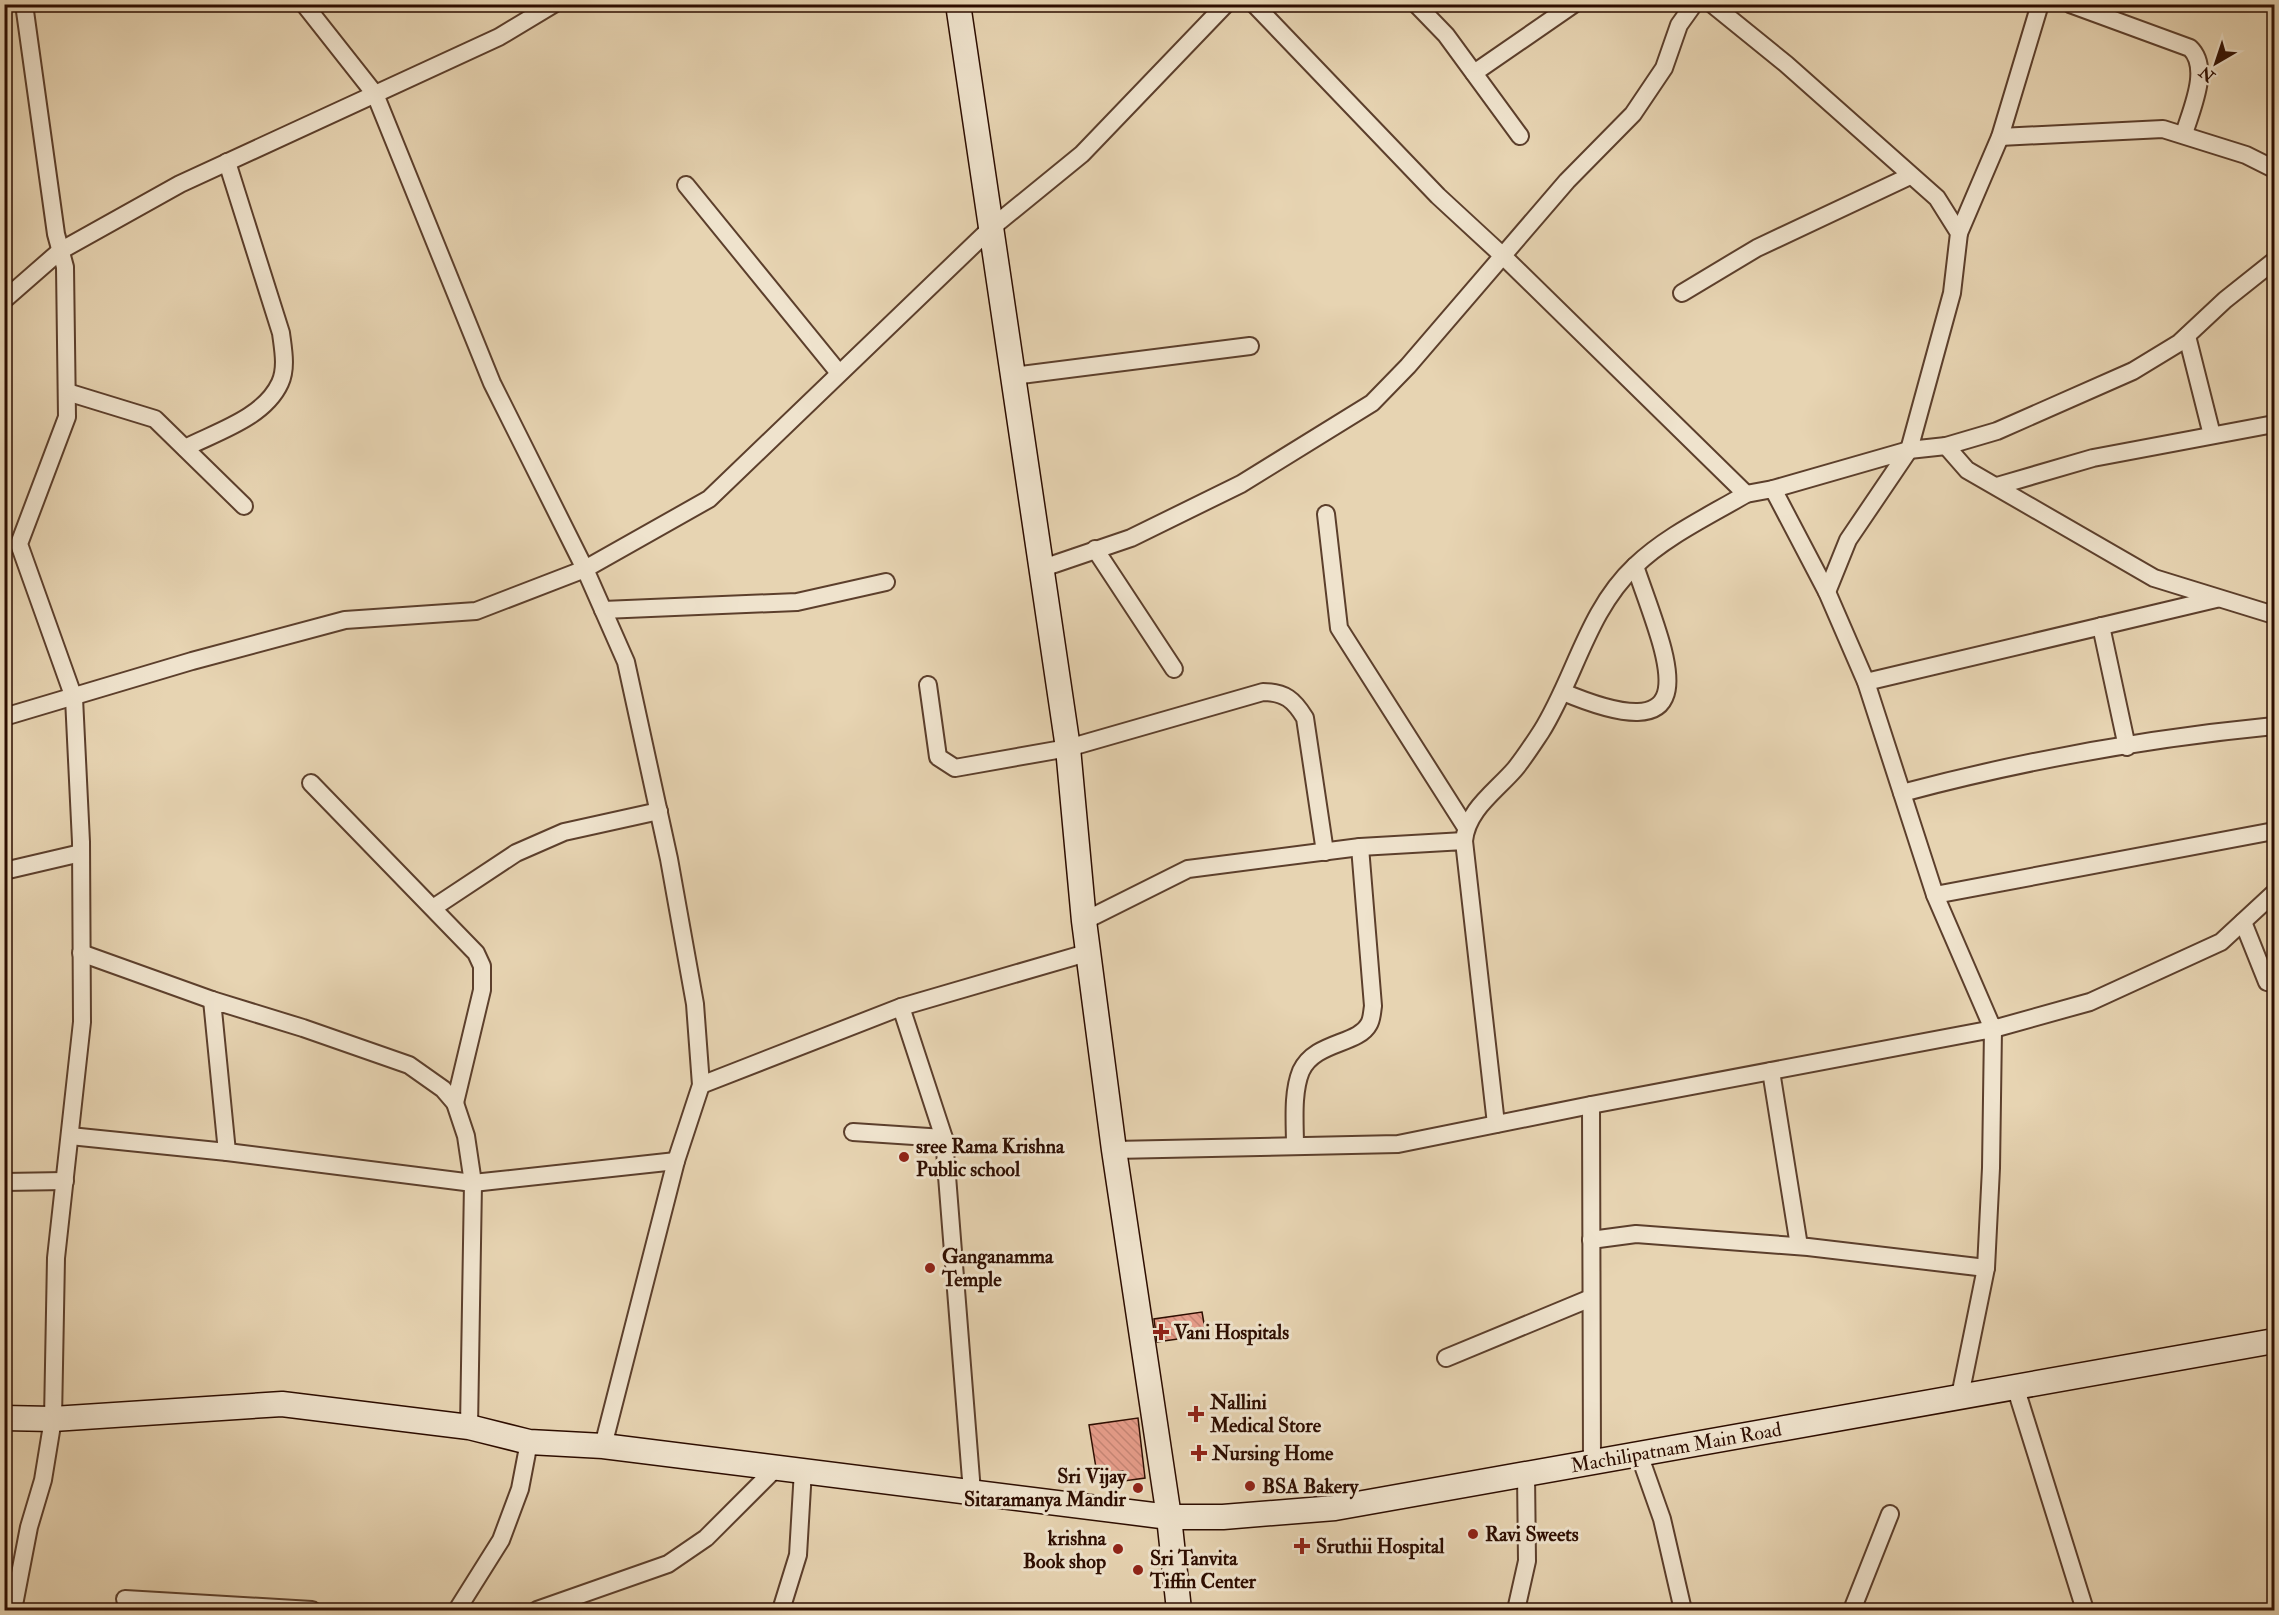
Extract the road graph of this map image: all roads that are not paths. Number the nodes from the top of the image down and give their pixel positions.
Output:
1 (24, 4) edge
2 (304, 4) edge
3 (554, 4) edge
4 (958, 4) edge
5 (1226, 4) edge
6 (1254, 4) edge
7 (1416, 4) edge
8 (1574, 4) edge
9 (1694, 4) edge
10 (1712, 4) edge
11 (2040, 4) edge
12 (2070, 4) edge
13 (1474, 73) junction
14 (375, 94) junction
15 (2184, 134) junction
16 (1520, 136) dead end
17 (2000, 137) junction
18 (227, 162) junction
19 (2274, 169) edge
20 (1910, 176) junction
21 (686, 184) dead end
22 (990, 230) junction
23 (1959, 233) junction
24 (60, 251) junction
25 (1503, 256) junction
26 (2274, 261) edge
27 (1682, 293) dead end
28 (4, 300) edge
29 (2187, 336) junction
30 (1250, 346) dead end
31 (838, 373) junction
32 (1014, 376) junction
33 (67, 392) junction
34 (2274, 424) edge
35 (2212, 435) junction
36 (1946, 446) junction
37 (185, 448) junction
38 (1909, 450) junction
39 (1997, 486) junction
40 (1773, 489) junction
41 (1746, 494) junction
42 (244, 506) dead end
43 (1326, 514) dead end
44 (1095, 549) junction
45 (1635, 566) junction
46 (585, 569) junction
47 (1040, 569) junction
48 (886, 582) dead end
49 (1827, 592) junction
50 (2217, 599) junction
51 (603, 610) junction
52 (2274, 615) edge
53 (2101, 627) junction
54 (1174, 669) dead end
55 (1866, 682) junction
56 (928, 685) dead end
57 (1563, 692) junction
58 (74, 698) junction
59 (4, 717) edge
60 (2274, 726) edge
61 (2127, 747) junction
62 (1068, 748) junction
63 (311, 783) dead end
64 (1902, 793) junction
65 (659, 811) junction
66 (2274, 831) edge
67 (1464, 834) junction
68 (1360, 847) junction
69 (1324, 852) junction
70 (81, 853) junction
71 (4, 871) edge
72 (2274, 893) edge
73 (1935, 894) junction
74 (433, 908) junction
75 (1084, 921) junction
76 (2243, 922) junction
77 (1090, 952) junction
78 (81, 953) junction
79 (2274, 984) edge
80 (212, 1000) junction
81 (901, 1007) junction
82 (1993, 1029) junction
83 (1771, 1071) junction
84 (701, 1084) junction
85 (455, 1103) junction
86 (1591, 1105) junction
87 (1496, 1124) junction
88 (853, 1132) dead end
89 (70, 1136) junction
90 (944, 1138) junction
91 (1295, 1146) junction
92 (1114, 1150) junction
93 (227, 1152) junction
94 (676, 1161) junction
95 (65, 1181) junction
96 (4, 1182) edge
97 (473, 1184) junction
98 (1591, 1240) junction
99 (1799, 1246) junction
100 (1986, 1268) junction
101 (1591, 1298) junction
102 (2274, 1341) edge
103 (1446, 1358) dead end
104 (2015, 1386) junction
105 (1960, 1396) junction
106 (4, 1418) edge
107 (52, 1419) junction
108 (469, 1427) junction
109 (529, 1442) junction
110 (603, 1446) junction
111 (1639, 1454) junction
112 (1592, 1462) junction
113 (777, 1467) junction
114 (803, 1470) junction
115 (1526, 1474) junction
116 (972, 1492) junction
117 (1890, 1514) dead end
118 (1169, 1517) junction
119 (125, 1599) dead end
120 (13, 1611) edge
121 (312, 1611) edge
122 (457, 1611) edge
123 (537, 1611) edge
124 (781, 1611) edge
125 (1179, 1611) edge
126 (1516, 1611) edge
127 (1683, 1611) edge
128 (1852, 1611) edge
129 (2085, 1611) edge

1 - 24 street
2 - 14 street
3 - 14 street
4 - 22 street
5 - 22 street
6 - 25 street
7 - 13 street
8 - 13 street
9 - 25 street
10 - 20 street
11 - 17 street
12 - 15 street
13 - 16 street
14 - 18 street
14 - 46 street
15 - 17 street
15 - 19 street
17 - 23 street
18 - 24 street
18 - 37 street
20 - 23 street
20 - 27 street
21 - 31 street
22 - 31 street
22 - 32 street
23 - 38 street
24 - 28 street
24 - 33 street
25 - 41 street
25 - 44 street
26 - 29 street
29 - 35 street
29 - 36 street
30 - 32 street
31 - 46 street
32 - 47 street
33 - 37 street
33 - 58 street
34 - 35 street
35 - 39 street
36 - 38 street
36 - 39 street
37 - 42 street
38 - 40 street
38 - 49 street
39 - 50 street
40 - 41 street
40 - 49 street
41 - 45 street
43 - 67 street
44 - 47 street
44 - 54 street
45 - 57 street
45 - 57 street
46 - 51 street
46 - 58 street
47 - 62 street
48 - 51 street
49 - 55 street
50 - 52 street
50 - 53 street
51 - 65 street
53 - 55 street
53 - 61 street
55 - 64 street
56 - 62 street
57 - 67 street
58 - 59 street
58 - 70 street
60 - 61 street
61 - 64 street
62 - 69 street
62 - 75 street
63 - 74 street
64 - 73 street
65 - 74 street
65 - 84 street
66 - 73 street
67 - 68 street
67 - 87 street
68 - 69 street
68 - 91 street
69 - 75 street
70 - 71 street
70 - 78 street
72 - 76 street
73 - 82 street
74 - 85 street
75 - 77 street
76 - 79 street
76 - 82 street
77 - 81 street
77 - 92 street
78 - 80 street
78 - 89 street
80 - 85 street
80 - 93 street
81 - 84 street
81 - 90 street
82 - 83 street
82 - 100 street
83 - 86 street
83 - 99 street
84 - 94 street
85 - 97 street
86 - 87 street
86 - 98 street
87 - 91 street
88 - 90 street
89 - 93 street
89 - 95 street
90 - 116 street
91 - 92 street
92 - 118 street
93 - 97 street
94 - 97 street
94 - 110 street
95 - 96 street
95 - 107 street
97 - 108 street
98 - 99 street
98 - 101 street
99 - 100 street
100 - 105 street
101 - 103 street
101 - 112 street
102 - 104 street, Machilipatnam Main Road
104 - 105 street, Machilipatnam Main Road
104 - 129 street
105 - 111 street, Machilipatnam Main Road
106 - 107 street, Machilipatnam Main Road
107 - 108 street, Machilipatnam Main Road
107 - 120 street
108 - 109 street, Machilipatnam Main Road
109 - 110 street, Machilipatnam Main Road
109 - 122 street
110 - 113 street, Machilipatnam Main Road
111 - 112 street, Machilipatnam Main Road
111 - 127 street
112 - 115 street, Machilipatnam Main Road
113 - 114 street, Machilipatnam Main Road
113 - 123 street
114 - 116 street, Machilipatnam Main Road
114 - 124 street
115 - 118 street, Machilipatnam Main Road
115 - 126 street
116 - 118 street, Machilipatnam Main Road
117 - 128 street
118 - 125 street
119 - 121 street

